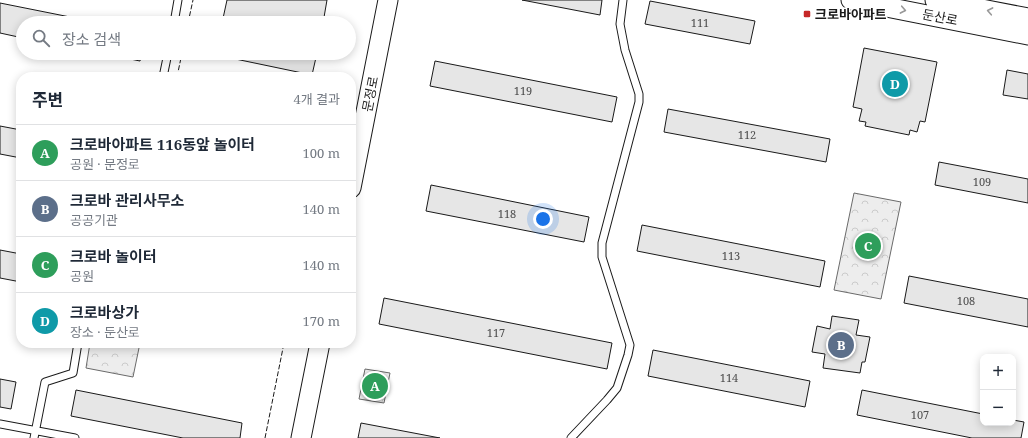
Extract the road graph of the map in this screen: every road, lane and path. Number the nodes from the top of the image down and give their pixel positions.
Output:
1 (178, 0) edge
2 (388, 0) edge
3 (623, 0) edge
4 (851, 0) edge
5 (935, 0) edge
6 (175, 16) edge
7 (1028, 18) edge
8 (1028, 35) edge
9 (167, 60) edge
10 (164, 72) edge
11 (356, 163) edge
12 (77, 348) edge
13 (319, 348) edge
14 (0, 424) edge
15 (34, 434) edge
16 (75, 438) edge
17 (302, 438) edge
18 (571, 438) edge

1 - 6 lane
2 - 11 main road, 문정로
3 - 18 lane
4 -> 8 main road, 둔산로
7 -> 5 main road, 둔산로
9 - 10 lane
12 - 15 lane
13 - 17 main road
14 - 15 lane
15 - 16 lane

